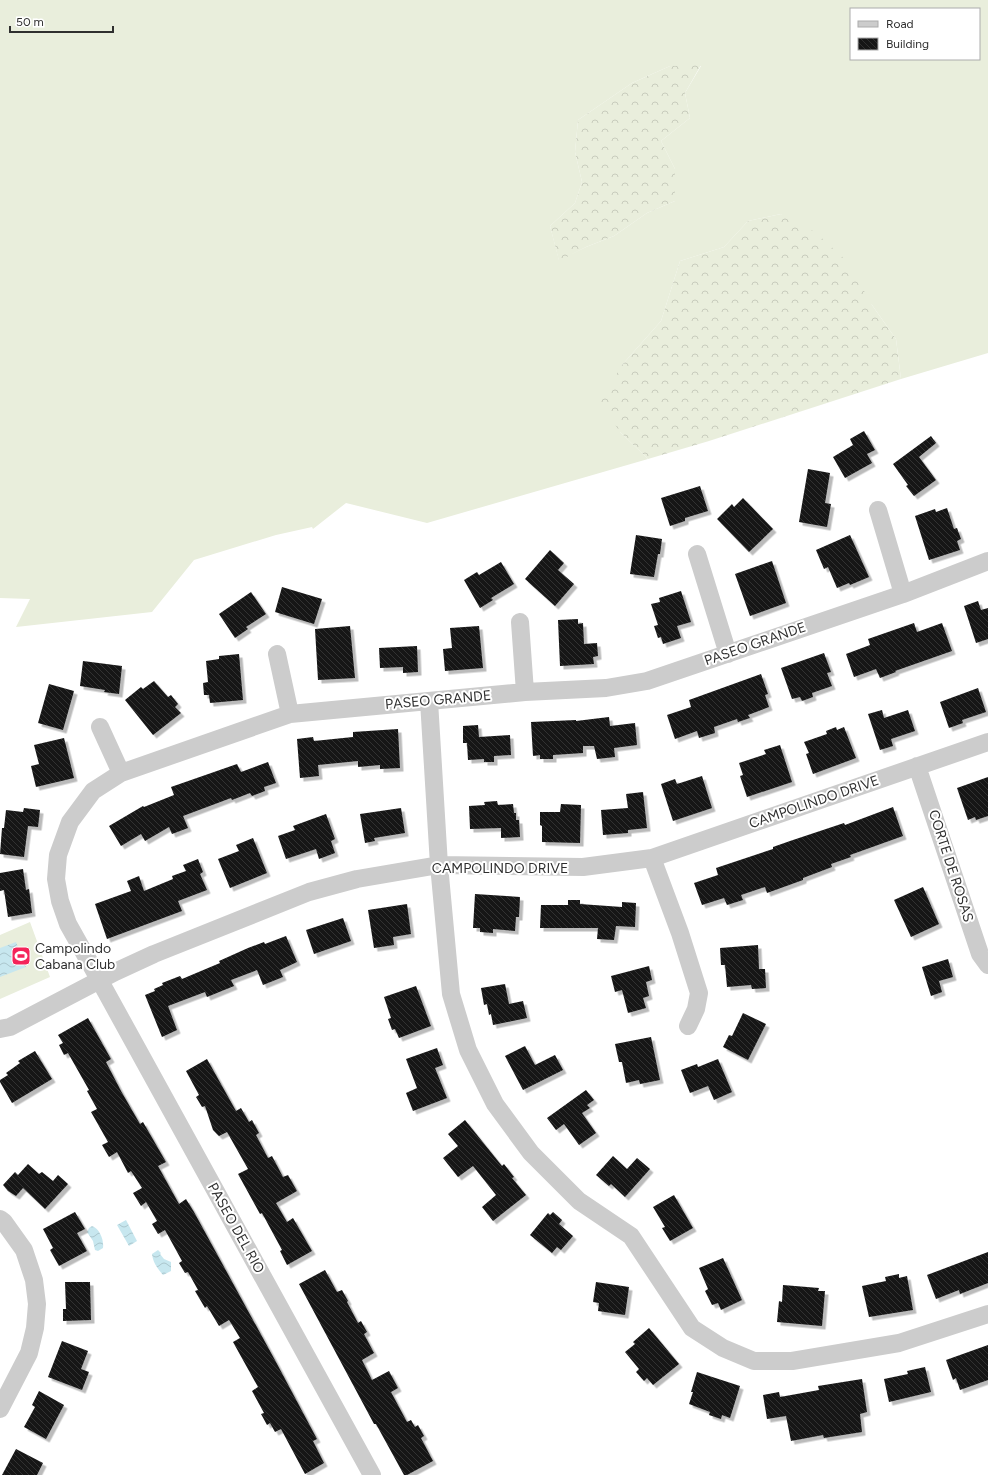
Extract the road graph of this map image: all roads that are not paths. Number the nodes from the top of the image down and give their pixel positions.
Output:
1 (878, 510) dead end
2 (697, 554) dead end
3 (988, 561) edge
4 (903, 594) junction
5 (520, 622) dead end
6 (277, 654) dead end
7 (728, 654) junction
8 (525, 692) junction
9 (429, 701) junction
10 (290, 714) junction
11 (100, 727) dead end
12 (988, 742) edge
13 (917, 766) junction
14 (121, 773) junction
15 (652, 858) junction
16 (440, 865) junction
17 (988, 965) edge
18 (100, 981) junction
19 (688, 1026) dead end
20 (0, 1029) edge
21 (0, 1219) edge
22 (988, 1314) edge
23 (0, 1410) edge
24 (372, 1475) edge

1 - 4 street
2 - 7 street
3 - 4 street, PASEO GRANDE
4 - 7 street, PASEO GRANDE
5 - 8 street
6 - 10 street
7 - 8 street, PASEO GRANDE
8 - 9 street, PASEO GRANDE
9 - 10 street, PASEO GRANDE
9 - 16 street
10 - 14 street, PASEO GRANDE
11 - 14 street
12 - 13 street, CAMPOLINDO DRIVE
13 - 15 street, CAMPOLINDO DRIVE
13 - 17 street, CORTE DE ROSAS
14 - 18 street, PASEO GRANDE
15 - 16 street, CAMPOLINDO DRIVE
15 - 19 street
16 - 18 street, CAMPOLINDO DRIVE
16 - 22 street
18 - 20 street, CAMPOLINDO DRIVE
18 - 24 street, PASEO DEL RIO
21 - 23 street

